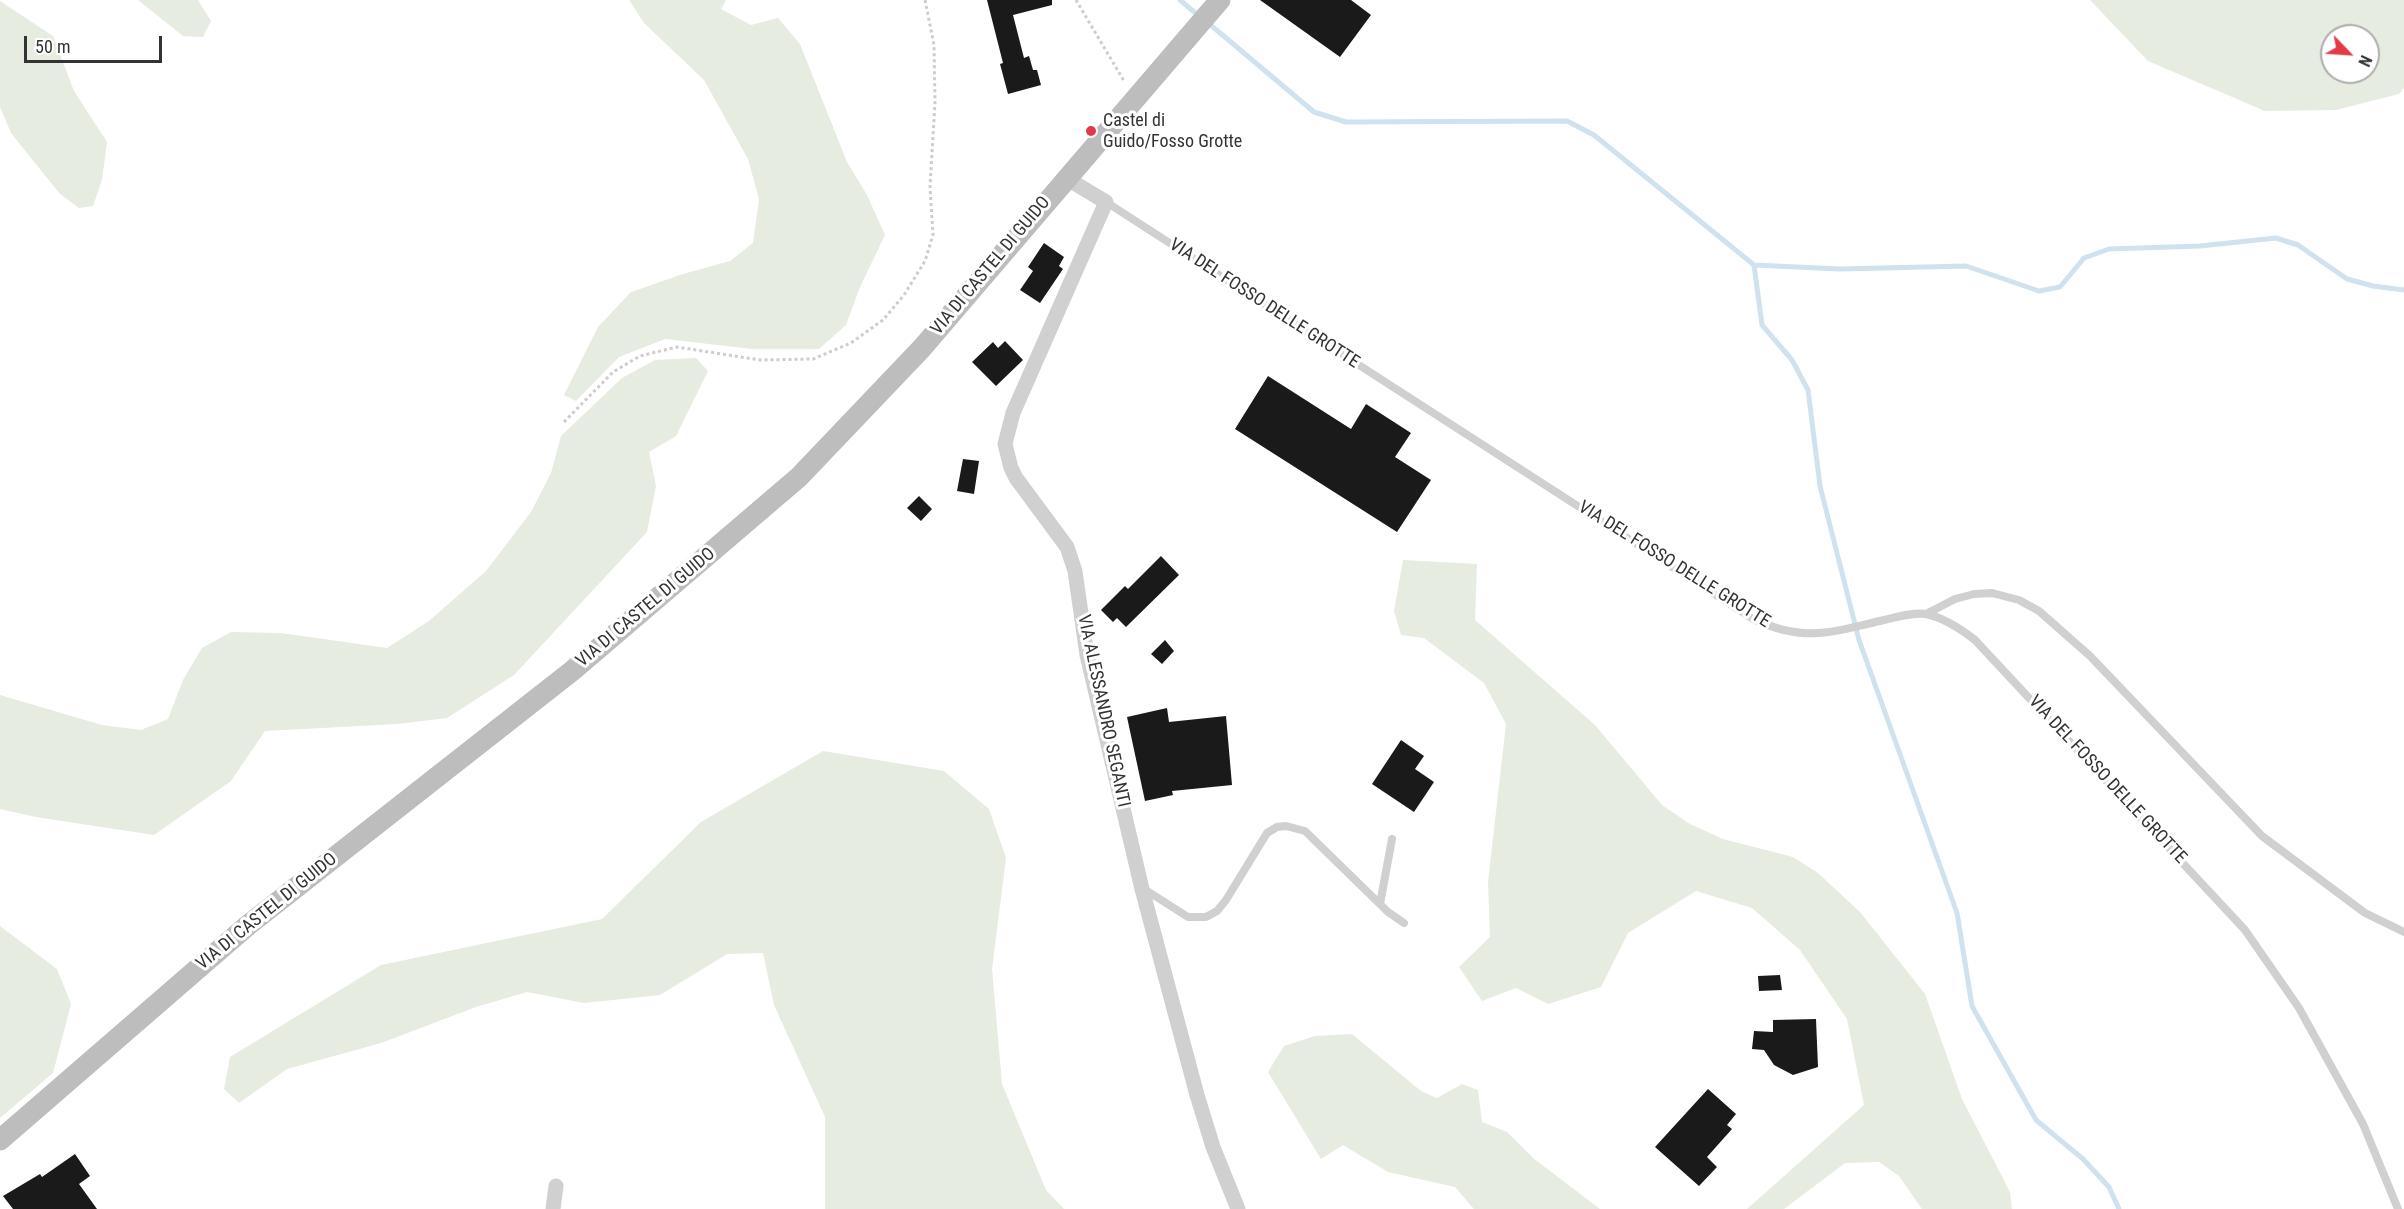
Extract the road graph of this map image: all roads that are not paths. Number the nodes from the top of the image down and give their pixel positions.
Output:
1 (1220, 0) edge
2 (1066, 178) junction
3 (1106, 202) junction
4 (1926, 614) junction
5 (1392, 839) dead end
6 (1142, 889) junction
7 (1380, 904) junction
8 (1404, 923) dead end
9 (2404, 932) edge
10 (0, 1140) edge
11 (556, 1186) dead end
12 (553, 1209) edge
13 (1238, 1209) edge
14 (2398, 1209) edge

1 - 2 street, VIA DI CASTEL DI GUIDO
2 - 3 street, VIA DEL FOSSO DELLE GROTTE
2 - 10 street, VIA DI CASTEL DI GUIDO
3 - 4 lane, VIA DEL FOSSO DELLE GROTTE
3 - 6 street, VIA ALESSANDRO SEGANTI
4 - 9 lane
4 - 14 lane, VIA DEL FOSSO DELLE GROTTE
5 - 7 lane
6 - 7 lane
6 - 13 street, VIA ALESSANDRO SEGANTI
7 - 8 lane
11 - 12 street

